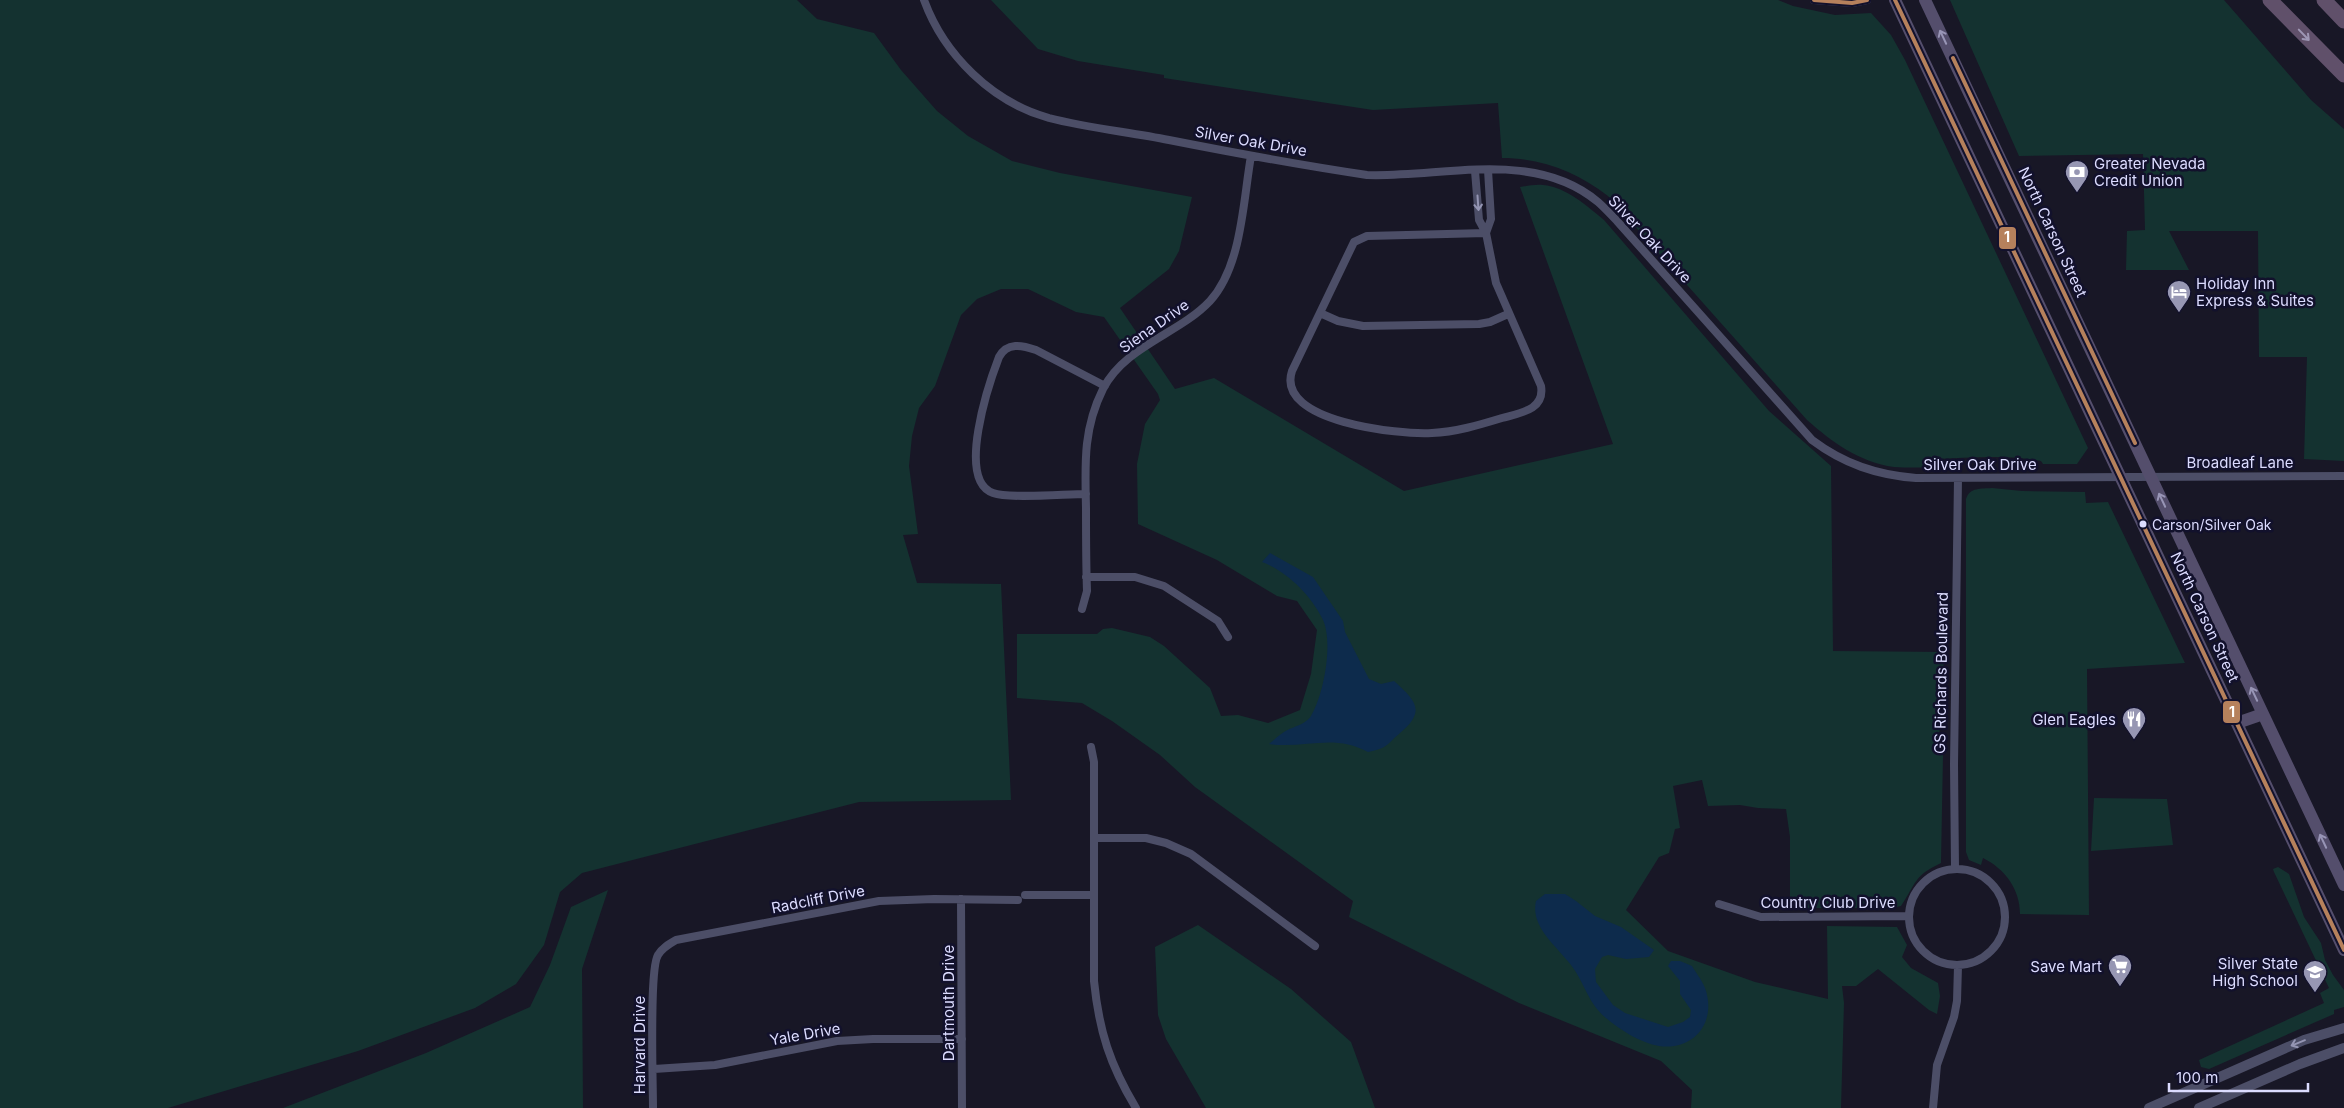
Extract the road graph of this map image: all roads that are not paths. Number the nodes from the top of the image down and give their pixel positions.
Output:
1 (924, 0) edge
2 (1814, 0) edge
3 (1867, 0) edge
4 (1895, 0) edge
5 (1925, 0) edge
6 (2270, 0) edge
7 (2324, 0) edge
8 (2344, 21) edge
9 (2344, 75) edge
10 (1251, 156) junction
11 (1488, 170) junction
12 (1475, 171) junction
13 (1486, 233) junction
14 (1320, 313) junction
15 (1508, 314) junction
16 (1105, 386) junction
17 (2136, 476) joint
18 (2151, 476) junction
19 (2344, 476) edge
20 (2120, 477) junction
21 (1958, 478) junction
22 (1086, 494) junction
23 (1086, 577) junction
24 (1082, 609) dead end
25 (1228, 637) dead end
26 (2263, 714) junction
27 (2237, 723) junction
28 (1091, 747) dead end
29 (1094, 838) junction
30 (1956, 869) junction
31 (2344, 885) edge
32 (1094, 895) junction
33 (960, 899) junction
34 (1720, 904) dead end
35 (1908, 916) junction
36 (1314, 946) dead end
37 (2344, 950) edge
38 (1958, 966) junction
39 (653, 983) joint
40 (2344, 1028) edge
41 (962, 1039) junction
42 (2344, 1048) edge
43 (654, 1069) junction
44 (653, 1108) edge
45 (962, 1108) edge
46 (1136, 1108) edge
47 (1933, 1108) edge
48 (2150, 1108) edge
49 (2199, 1108) edge

1 - 10 street, Silver Oak Drive
2 - 3 street
4 - 20 main road, North Carson Street
18 -> 5 main road, North Carson Street
6 -> 9 highway
7 - 8 highway
10 - 12 street, Silver Oak Drive
10 - 16 street, Siena Drive
11 - 12 street, Silver Oak Drive
11 - 13 street
11 - 21 street, Silver Oak Drive
12 -> 13 street
13 - 14 street
13 - 15 street
14 - 15 street
14 - 15 street
16 - 22 street, Siena Drive
16 - 22 street
17 - 18 street, Broadleaf Lane
17 - 20 street, Silver Oak Drive
18 - 19 street, Broadleaf Lane
26 -> 18 main road, North Carson Street
20 - 21 street, Silver Oak Drive
20 - 27 main road, North Carson Street
21 - 30 street, GS Richards Boulevard
22 - 23 street, Siena Drive
23 - 24 street, Siena Drive
23 - 25 street
26 - 27 main road
31 -> 26 main road, North Carson Street
27 - 37 main road, North Carson Street
28 - 29 street
29 - 32 street
29 - 36 street
30 - 35 street
30 - 38 street
32 - 33 street, Radcliff Drive
32 - 46 street
33 - 39 street, Radcliff Drive
33 - 41 street, Dartmouth Drive
34 - 35 street, Country Club Drive
35 - 38 street
38 - 47 street
39 - 43 street, Harvard Drive
40 -> 48 street
41 - 43 street, Yale Drive
41 - 45 street, Dartmouth Drive
42 - 49 street
43 - 44 street, Harvard Drive

